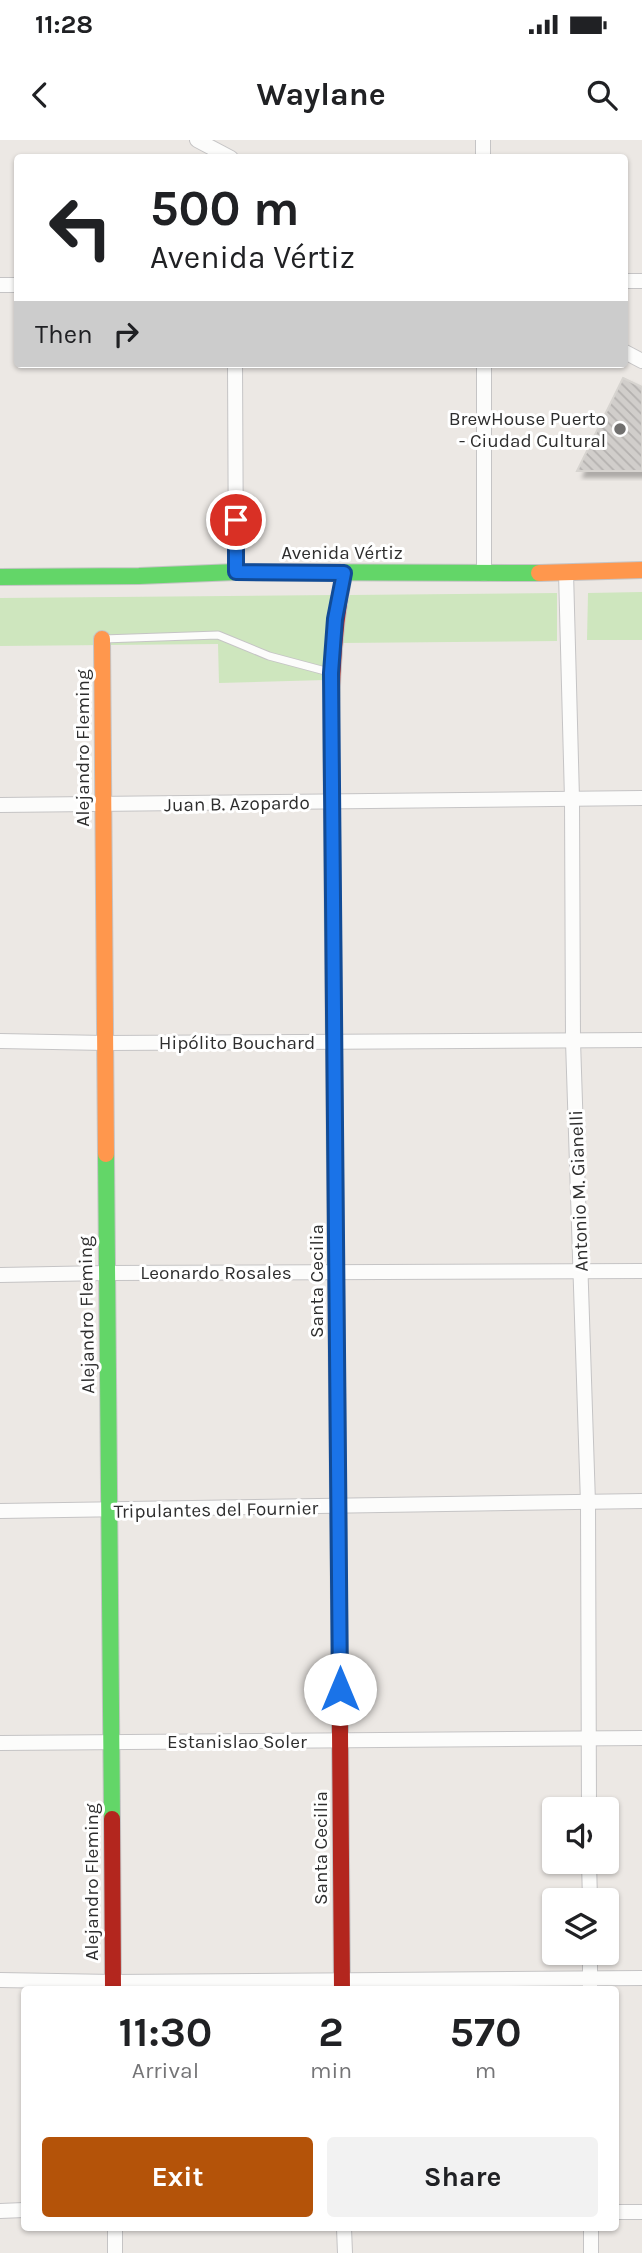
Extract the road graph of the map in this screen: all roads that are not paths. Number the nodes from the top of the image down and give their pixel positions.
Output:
1 (197, 140) edge
2 (224, 154) edge
3 (235, 368) edge
4 (484, 368) edge
5 (642, 570) edge
6 (236, 572) junction
7 (566, 572) junction
8 (344, 573) junction
9 (484, 574) junction
10 (0, 576) edge
11 (102, 639) joint
12 (331, 673) junction
13 (642, 798) edge
14 (572, 799) junction
15 (332, 802) junction
16 (103, 804) junction
17 (0, 805) edge
18 (642, 1040) edge
19 (0, 1041) edge
20 (573, 1041) junction
21 (335, 1042) junction
22 (105, 1044) junction
23 (642, 1271) edge
24 (337, 1272) junction
25 (582, 1272) junction
26 (107, 1273) junction
27 (0, 1275) edge
28 (642, 1501) edge
29 (588, 1503) junction
30 (338, 1507) junction
31 (109, 1510) junction
32 (0, 1511) edge
33 (589, 1738) junction
34 (642, 1738) edge
35 (340, 1741) junction
36 (111, 1742) junction
37 (0, 1743) edge
38 (589, 1797) edge
39 (590, 1965) edge
40 (642, 1979) edge
41 (0, 1980) edge
42 (590, 1984) edge
43 (342, 1985) edge
44 (113, 1986) edge
45 (21, 2210) edge
46 (0, 2211) edge
47 (619, 2212) edge
48 (642, 2212) edge
49 (115, 2231) edge
50 (344, 2231) edge
51 (591, 2231) edge
52 (115, 2253) edge
53 (345, 2253) edge
54 (591, 2253) edge

1 - 2 street
3 - 6 street
4 - 9 street
5 - 7 street, Avenida Vértiz
6 - 8 street, Avenida Vértiz
6 - 10 street, Avenida Vértiz
7 - 9 street, Avenida Vértiz
7 - 14 street, Antonio M. Gianelli
8 - 9 street, Avenida Vértiz
8 - 12 street, Santa Cecilia
11 - 12 lane
11 - 16 street, Alejandro Fleming
12 - 15 street, Santa Cecilia
13 - 14 street, Juan B. Azopardo
14 - 15 street, Juan B. Azopardo
14 - 20 street, Antonio M. Gianelli
15 - 16 street, Juan B. Azopardo
15 - 21 street, Santa Cecilia
16 - 17 street, Juan B. Azopardo
16 - 22 street, Alejandro Fleming
18 - 20 street, Hipólito Bouchard
19 - 22 street, Hipólito Bouchard
20 - 21 street, Hipólito Bouchard
20 - 25 street, Antonio M. Gianelli
21 - 22 street, Hipólito Bouchard
21 - 24 street, Santa Cecilia
22 - 26 street, Alejandro Fleming
23 - 25 street, Leonardo Rosales
24 - 25 street, Leonardo Rosales
24 - 26 street, Leonardo Rosales
24 - 30 street, Santa Cecilia
25 - 29 street, Antonio M. Gianelli
26 - 27 street, Leonardo Rosales
26 - 31 street, Alejandro Fleming
28 - 29 street, Tripulantes del Fournier
29 - 30 street, Tripulantes del Fournier
29 - 33 street, Antonio M. Gianelli
30 - 31 street, Tripulantes del Fournier
30 - 35 street, Santa Cecilia
31 - 32 street, Tripulantes del Fournier
31 - 36 street, Alejandro Fleming
33 - 34 street, Estanislao Soler
33 - 35 street, Estanislao Soler
33 - 38 street, Antonio M. Gianelli
35 - 36 street, Estanislao Soler
35 - 43 street, Santa Cecilia
36 - 37 street, Estanislao Soler
36 - 44 street, Alejandro Fleming
39 - 42 street
40 - 42 street
41 - 44 street
42 - 43 street
43 - 44 street
45 - 46 street
47 - 48 street
49 - 52 street
50 - 53 street
51 - 54 street

